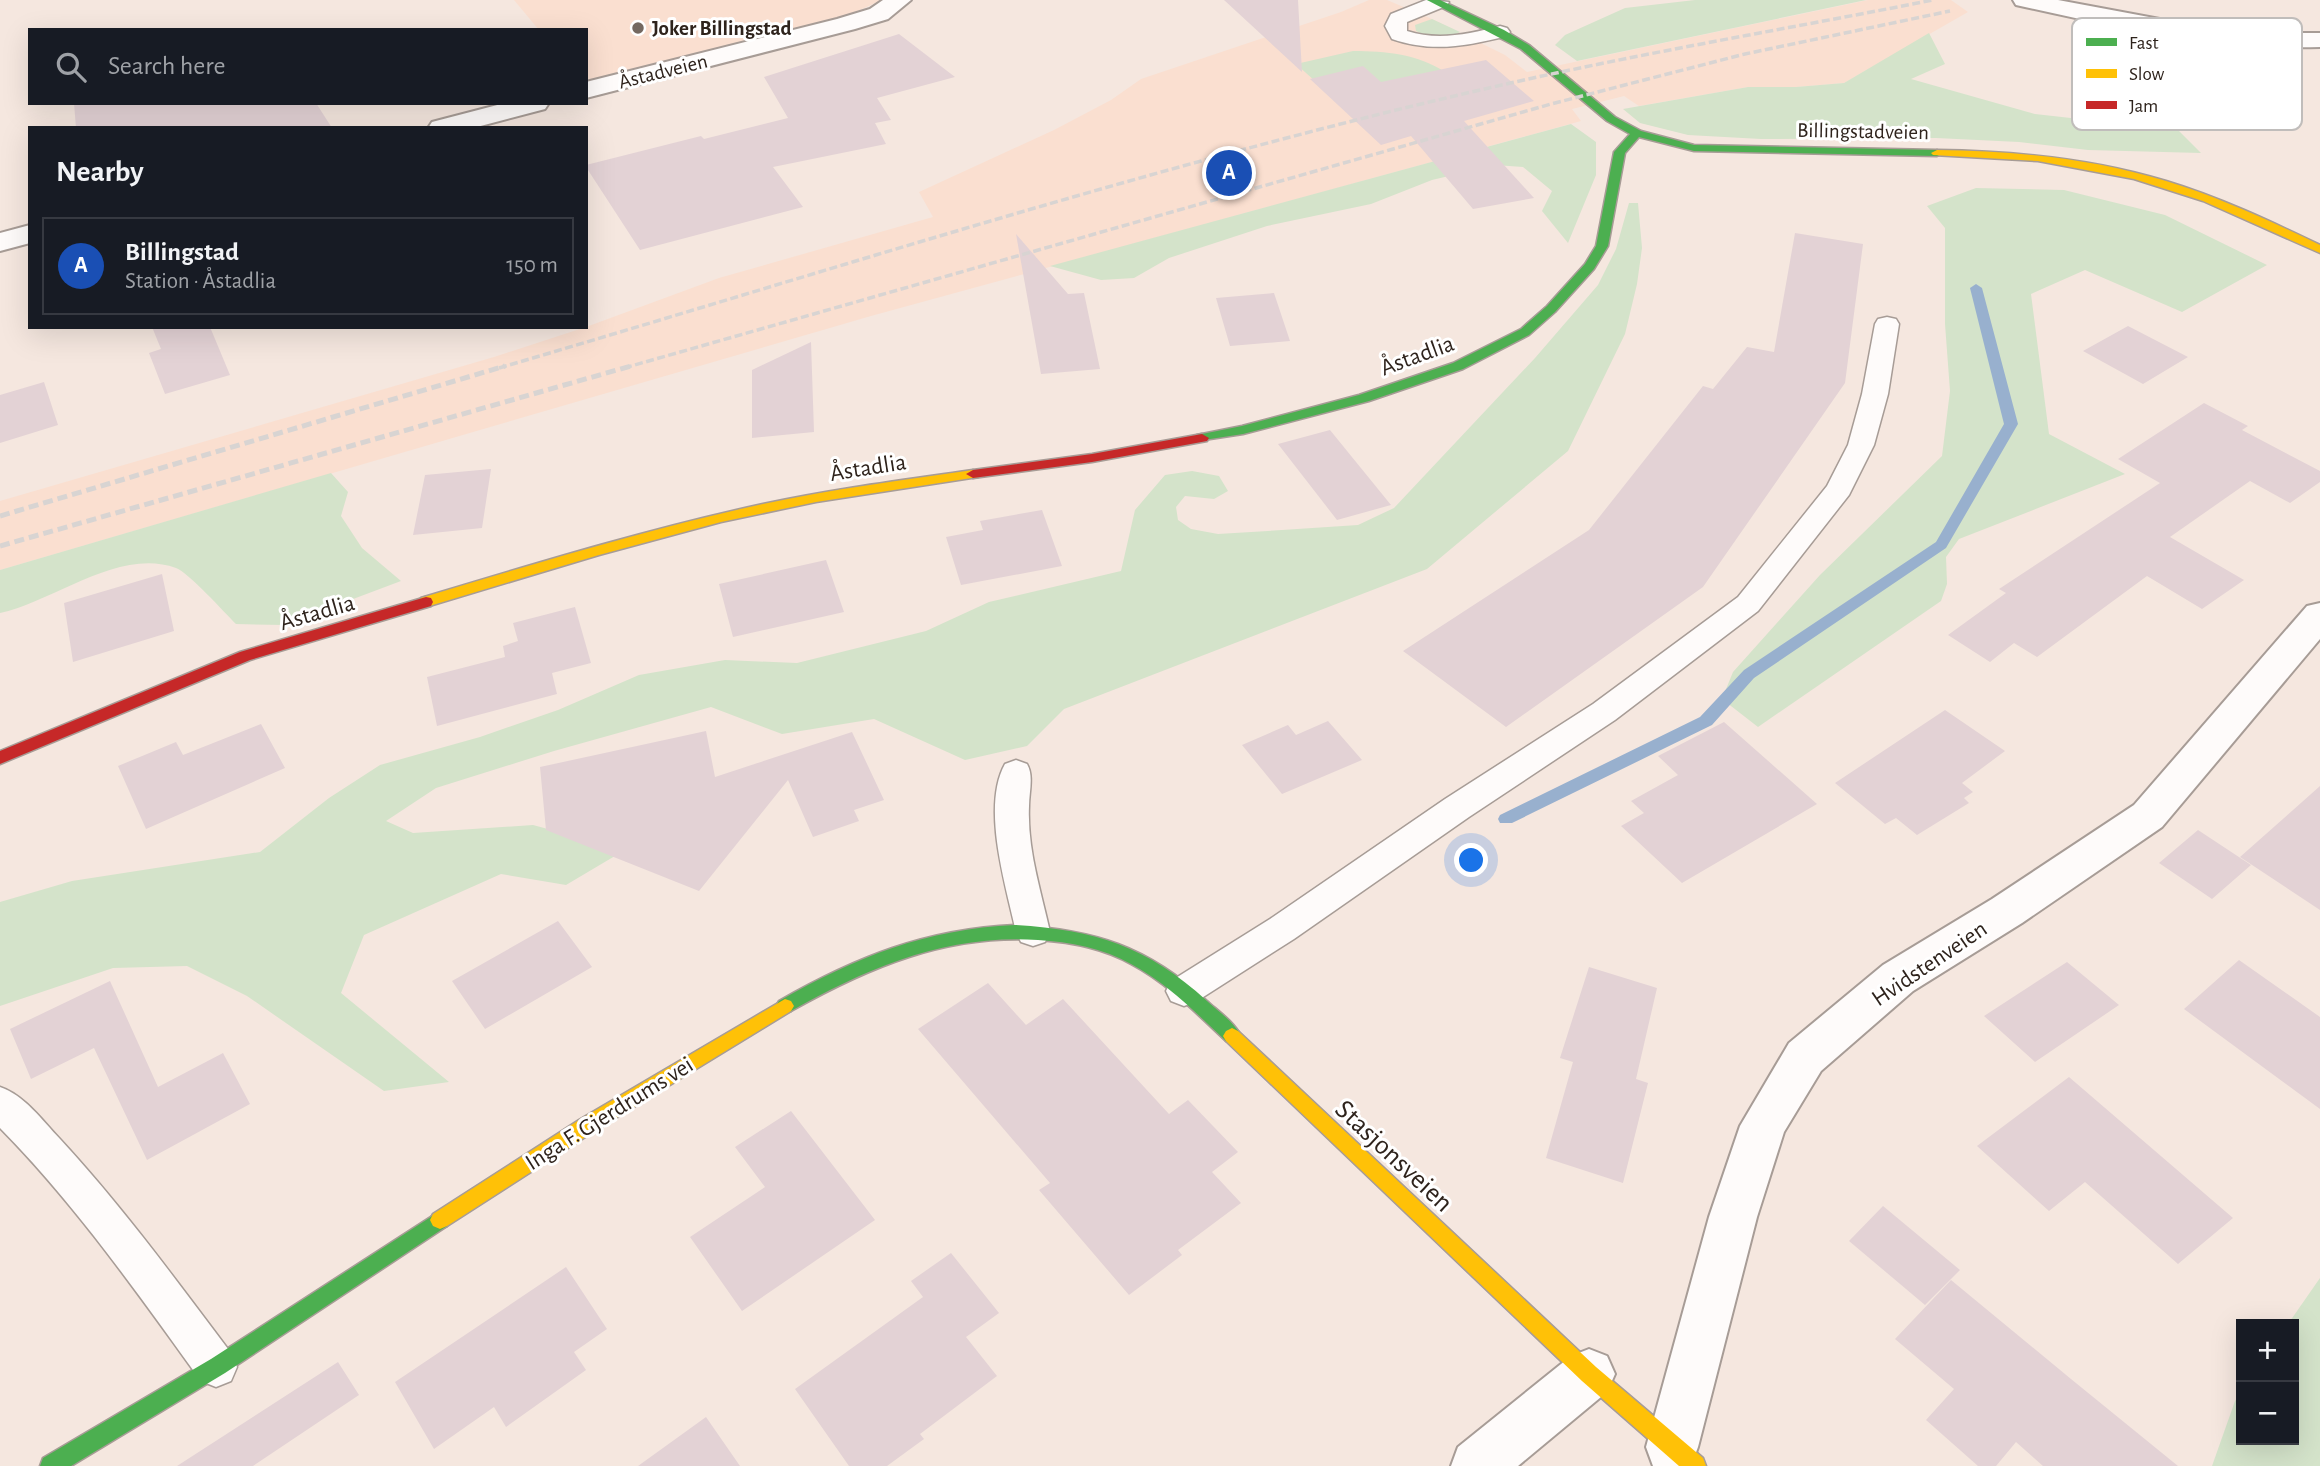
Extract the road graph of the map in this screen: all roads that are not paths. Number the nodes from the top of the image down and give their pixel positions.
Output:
1 (899, 0) edge
2 (2025, 0) edge
3 (1435, 1) edge
4 (2121, 18) edge
5 (1500, 32) junction
6 (2320, 40) edge
7 (2302, 41) edge
8 (588, 89) edge
9 (528, 105) edge
10 (449, 126) edge
11 (1637, 133) junction
12 (28, 235) edge
13 (0, 242) edge
14 (2320, 249) edge
15 (1887, 324) dead end
16 (2320, 615) edge
17 (0, 758) edge
18 (1016, 772) dead end
19 (1032, 932) junction
20 (1184, 991) junction
21 (0, 1103) edge
22 (216, 1367) junction
23 (1589, 1374) junction
24 (1683, 1457) edge
25 (51, 1466) edge
26 (1477, 1466) edge

1 - 8 street, Åstadveien
2 - 4 street
3 - 5 street, Billingstadveien
3 - 5 lane
5 - 11 street, Billingstadveien
6 - 7 street
9 - 10 street
11 - 14 street, Billingstadveien
11 - 17 street, Åstadlia
12 - 13 street
15 - 20 lane
16 - 24 street, Hvidstenveien
18 - 19 lane
19 - 20 street, Stasjonsveien
19 - 22 street, Inga F. Gjerdrums vei
20 - 23 street, Stasjonsveien
21 - 22 lane
22 - 25 street, Inga F. Gjerdrums vei
23 - 24 street, Stasjonsveien
23 - 26 street

